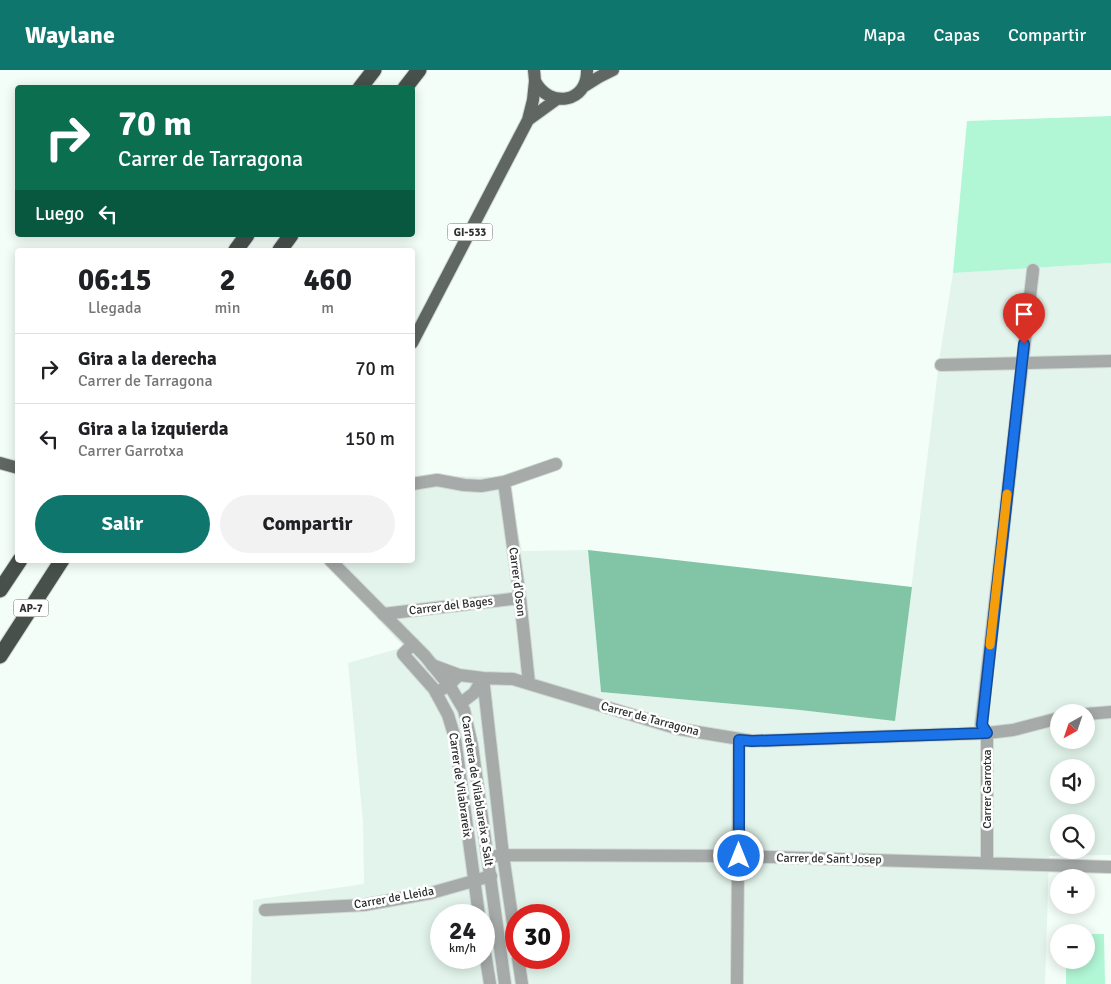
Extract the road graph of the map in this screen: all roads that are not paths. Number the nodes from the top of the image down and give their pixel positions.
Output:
1 (374, 70) edge
2 (419, 70) edge
3 (587, 70) edge
4 (613, 70) edge
5 (535, 75) edge
6 (362, 85) edge
7 (407, 85) edge
8 (583, 87) junction
9 (557, 99) junction
10 (528, 120) junction
11 (246, 237) edge
12 (290, 237) edge
13 (237, 248) edge
14 (281, 248) edge
15 (1033, 270) dead end
16 (415, 338) edge
17 (1111, 361) edge
18 (1022, 363) junction
19 (941, 365) dead end
20 (0, 463) edge
21 (556, 464) dead end
22 (15, 467) edge
23 (504, 482) junction
24 (415, 484) edge
25 (18, 563) edge
26 (60, 563) edge
27 (333, 563) edge
28 (0, 590) edge
29 (520, 598) junction
30 (383, 614) junction
31 (413, 644) junction
32 (0, 656) edge
33 (432, 665) junction
34 (459, 675) junction
35 (483, 678) junction
36 (529, 683) junction
37 (449, 685) junction
38 (436, 693) junction
39 (461, 703) junction
40 (1111, 712) edge
41 (1095, 713) edge
42 (1050, 720) edge
43 (987, 733) junction
44 (739, 740) junction
45 (503, 855) junction
46 (488, 856) junction
47 (739, 856) junction
48 (987, 863) junction
49 (1111, 867) edge
50 (490, 876) junction
51 (473, 881) junction
52 (477, 904) edge
53 (510, 904) edge
54 (265, 910) dead end
55 (488, 969) edge
56 (520, 969) edge
57 (490, 984) edge
58 (505, 984) edge
59 (522, 984) edge
60 (737, 984) edge

1 - 6 highway
2 - 7 highway
3 - 8 main road
4 - 8 main road, GI-533
5 - 9 main road, GI-533
5 - 10 main road, GI-533
8 - 9 main road, GI-533
9 - 10 main road, GI-533
10 - 16 main road, GI-533
11 - 13 highway
12 - 14 highway
15 - 18 street, Carrer Garrotxa
17 - 18 street
18 - 19 street
18 - 43 street, Carrer Garrotxa
20 - 22 main road
21 - 23 street
23 - 24 street
23 - 29 street, Carrer d'Oson
25 - 28 highway, AP-7
26 - 32 highway, AP-7
27 - 30 street, Carretera de Vilablareix a Salt
29 - 30 street, Carrer del Bages
29 - 36 street, Carrer d'Oson
30 - 31 street, Carretera de Vilablareix a Salt
31 - 33 street, Carretera de Vilablareix a Salt
31 - 38 street, Carrer de Vilabrareix
33 - 34 street, Carrer de Tarragona
33 - 37 street, Carretera de Vilablareix a Salt
34 - 35 street, Carrer de Tarragona
34 - 37 street
35 - 36 street, Carrer de Tarragona
35 - 39 street
35 - 45 street
36 - 44 street, Carrer de Tarragona
37 - 38 street
37 - 39 street, Carretera de Vilablareix a Salt
38 - 51 street, Carrer de Vilabrareix
39 - 46 street, Carretera de Vilablareix a Salt
40 - 41 street
42 - 43 street, Carrer de Tarragona
43 - 44 street, Carrer de Tarragona
43 - 48 street, Carrer Garrotxa
44 - 47 street
45 - 46 street, Carrer de Sant Josep
45 - 47 street, Carrer de Sant Josep
45 - 53 street
46 - 50 street, Carretera de Vilablareix a Salt
47 - 48 street, Carrer de Sant Josep
47 - 60 street
48 - 49 street, Carrer de Sant Josep
50 - 51 street, Carrer de Lleida
50 - 58 street, Carretera de Vilablareix a Salt
51 - 52 street, Carrer de Vilabrareix
51 - 54 street, Carrer de Lleida
55 - 57 street
56 - 59 street

